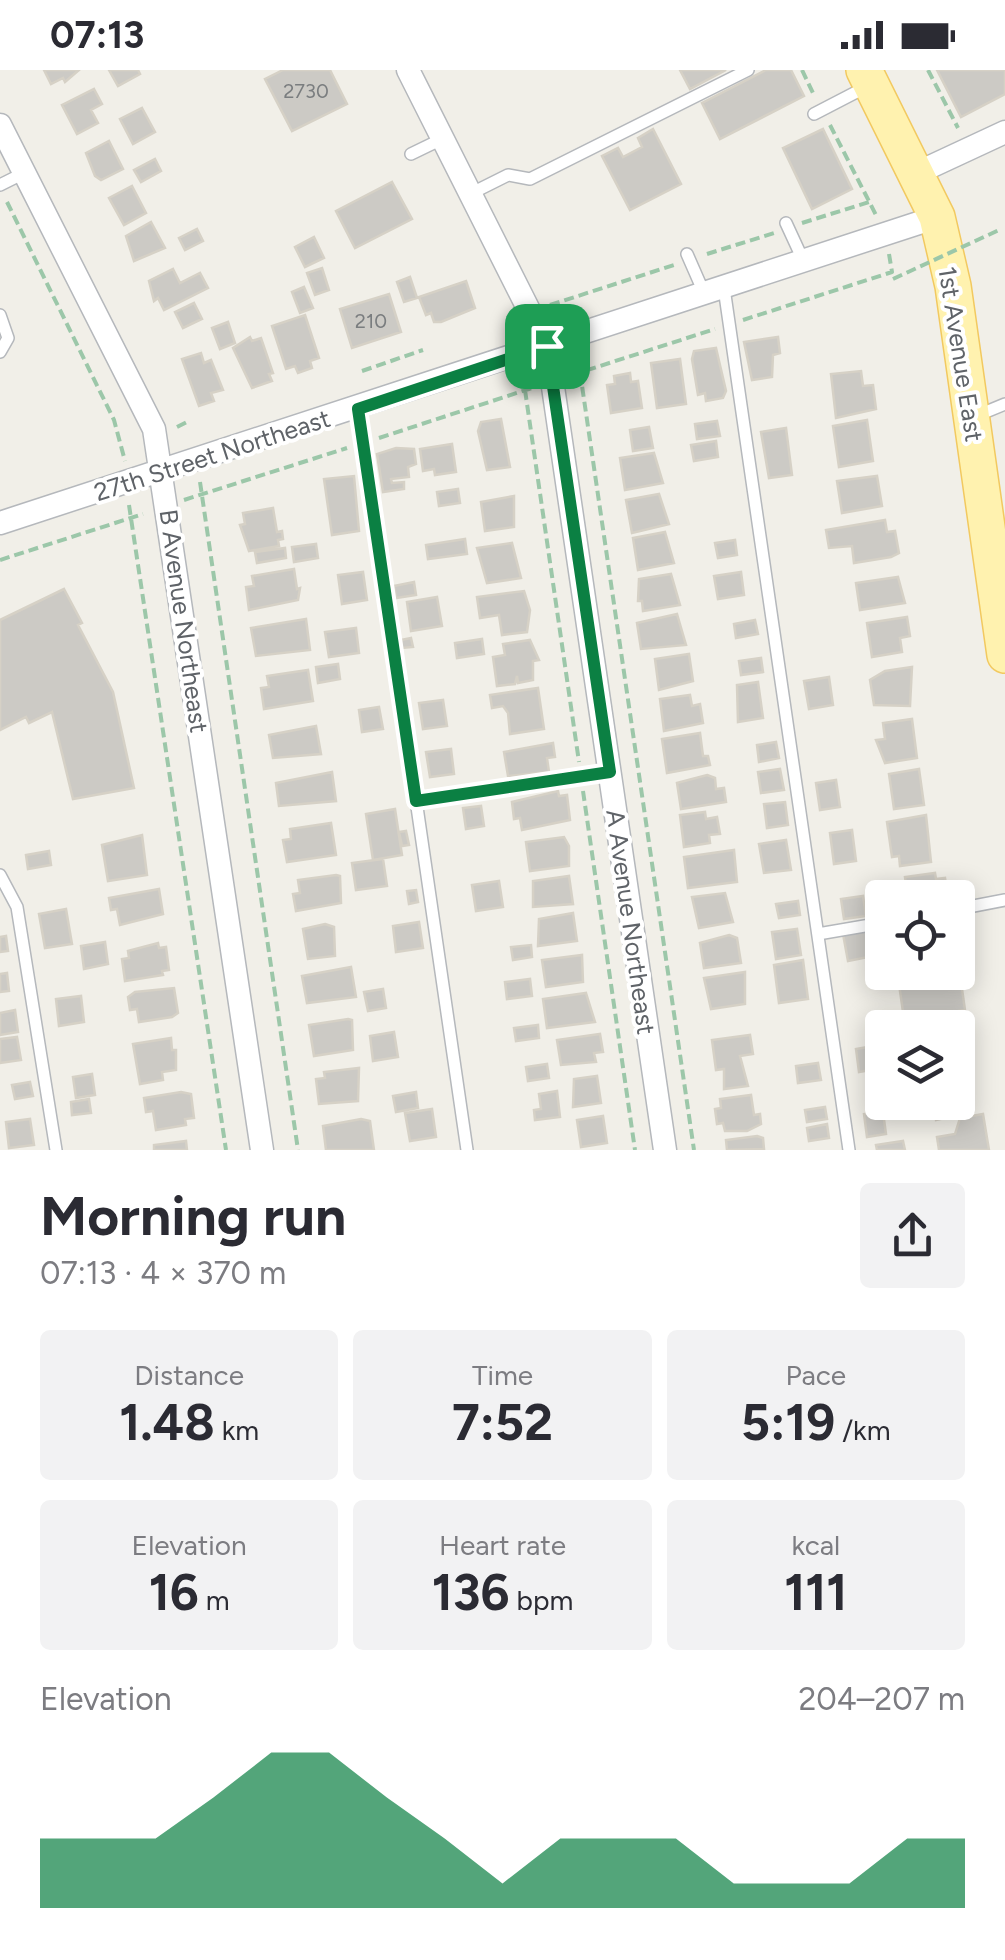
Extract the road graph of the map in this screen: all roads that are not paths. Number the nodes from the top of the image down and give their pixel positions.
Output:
1 (408, 70) edge
2 (748, 70) edge
3 (868, 77) edge
4 (818, 112) road end
5 (0, 125) edge
6 (1005, 132) edge
7 (444, 138) junction
8 (411, 154) dead end
9 (24, 173) junction
10 (917, 173) junction
11 (0, 187) edge
12 (472, 193) junction
13 (938, 217) junction
14 (786, 223) dead end
15 (686, 254) dead end
16 (804, 262) junction
17 (714, 291) junction
18 (0, 315) edge
19 (547, 346) junction
20 (0, 352) edge
21 (1005, 404) edge
22 (358, 409) junction
23 (972, 418) junction
24 (162, 469) junction
25 (0, 523) edge
26 (1002, 613) edge
27 (1005, 655) edge
28 (610, 772) junction
29 (416, 801) junction
30 (0, 875) edge
31 (1005, 900) edge
32 (975, 905) edge
33 (865, 925) edge
34 (818, 934) junction
35 (56, 1150) edge
36 (262, 1150) edge
37 (466, 1150) edge
38 (665, 1150) edge
39 (849, 1150) edge

1 - 7 street, A Avenue Northeast
2 - 12 lane
3 - 4 lane
3 - 10 main road, 1st Avenue East
5 - 9 street, B Avenue Northeast
6 - 10 street
7 - 8 lane
7 - 12 street, A Avenue Northeast
9 - 11 lane
9 - 24 street, B Avenue Northeast
10 - 13 main road, 1st Avenue East
12 - 19 street, A Avenue Northeast
13 - 16 street, 27th Street Northeast
13 - 23 main road, 1st Avenue East
14 - 16 lane
15 - 17 lane
16 - 17 street, 27th Street Northeast
17 - 19 street, 27th Street Northeast
17 - 34 lane
18 - 20 lane
19 - 22 street, 27th Street Northeast
19 - 28 street, A Avenue Northeast
21 - 23 lane
22 - 24 street, 27th Street Northeast
22 - 29 lane
23 - 26 main road, 1st Avenue East
24 - 25 street, 27th Street Northeast
24 - 36 street, B Avenue Northeast
26 - 27 main road, 1st Avenue East
28 - 29 lane
28 - 38 street, A Avenue Northeast
29 - 37 lane
30 - 35 lane
31 - 32 lane
33 - 34 lane
34 - 39 lane

